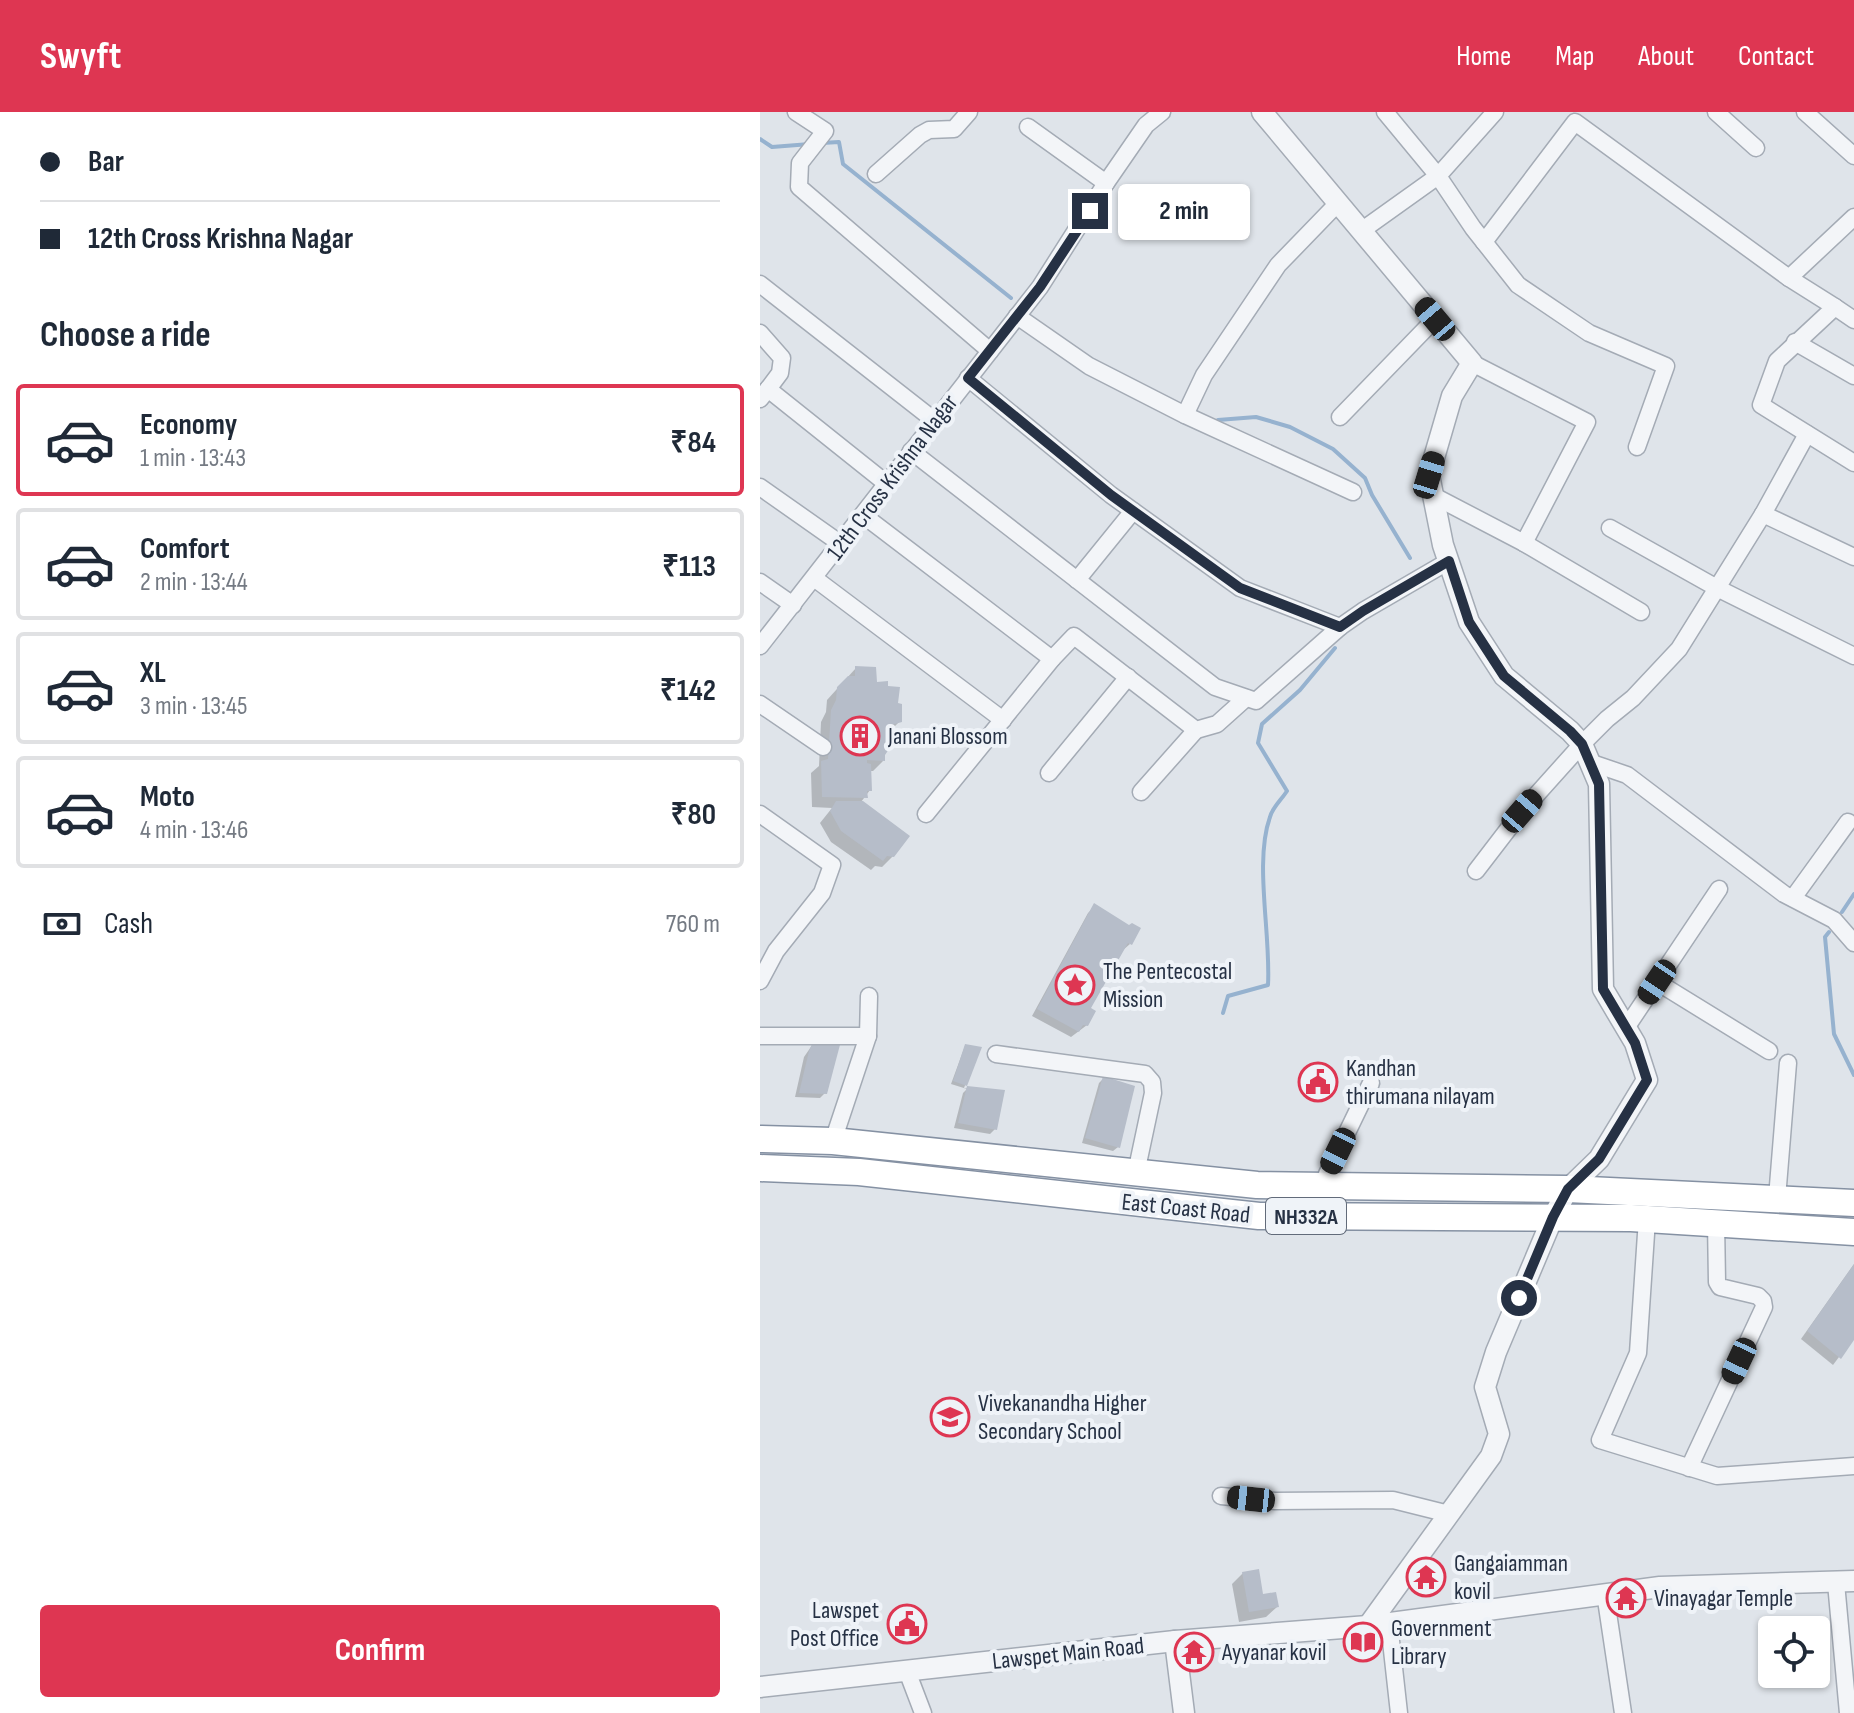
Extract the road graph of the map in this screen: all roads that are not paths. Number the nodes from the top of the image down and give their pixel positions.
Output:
1 (796, 112) edge
2 (969, 112) edge
3 (1162, 112) edge
4 (1262, 112) edge
5 (1385, 112) edge
6 (1495, 112) edge
7 (1805, 112) edge
8 (1722, 114) edge
9 (1028, 127) dead end
10 (1756, 148) dead end
11 (1854, 156) edge
12 (876, 174) dead end
13 (1438, 176) junction
14 (1106, 183) junction
15 (1338, 203) junction
16 (1854, 217) edge
17 (1361, 231) junction
18 (1484, 242) junction
19 (1789, 278) junction
20 (760, 284) edge
21 (1835, 307) junction
22 (1017, 316) junction
23 (1435, 319) junction
24 (1854, 320) edge
25 (760, 333) edge
26 (1795, 342) junction
27 (990, 351) junction
28 (1472, 363) junction
29 (1854, 376) edge
30 (968, 378) junction
31 (764, 394) edge
32 (1185, 415) junction
33 (1340, 417) dead end
34 (935, 421) junction
35 (1807, 434) junction
36 (1637, 447) dead end
37 (911, 451) junction
38 (1854, 463) edge
39 (887, 484) junction
40 (760, 487) edge
41 (1353, 492) dead end
42 (1432, 495) junction
43 (1133, 511) junction
44 (1763, 514) junction
45 (863, 515) junction
46 (1610, 528) dead end
47 (1524, 543) junction
48 (841, 544) junction
49 (1854, 557) edge
50 (1449, 561) junction
51 (814, 578) junction
52 (1077, 580) junction
53 (760, 582) edge
54 (1717, 588) junction
55 (793, 605) junction
56 (1641, 612) dead end
57 (1340, 627) junction
58 (760, 646) edge
59 (1854, 656) edge
60 (1052, 659) junction
61 (1128, 677) junction
62 (1246, 698) junction
63 (760, 704) edge
64 (1003, 720) junction
65 (1196, 730) junction
66 (823, 747) dead end
67 (1586, 753) junction
68 (1049, 773) dead end
69 (1141, 792) dead end
70 (760, 814) edge
71 (926, 814) dead end
72 (1848, 822) dead end
73 (1476, 871) dead end
74 (1719, 889) dead end
75 (1793, 898) junction
76 (1854, 943) edge
77 (760, 981) edge
78 (1657, 982) junction
79 (869, 996) dead end
80 (1626, 1028) junction
81 (760, 1036) edge
82 (868, 1036) junction
83 (1769, 1051) dead end
84 (996, 1054) dead end
85 (1788, 1063) dead end
86 (1371, 1083) dead end
87 (760, 1139) edge
88 (833, 1141) junction
89 (760, 1168) edge
90 (1136, 1173) junction
91 (1326, 1188) junction
92 (1568, 1189) junction
93 (1777, 1198) junction
94 (1854, 1203) edge
95 (1553, 1217) junction
96 (1647, 1219) junction
97 (1716, 1222) junction
98 (1854, 1232) edge
99 (1854, 1466) edge
100 (1689, 1468) junction
101 (1221, 1496) dead end
102 (1449, 1514) junction
103 (1845, 1582) edge
104 (1605, 1593) junction
105 (1389, 1623) junction
106 (1368, 1626) junction
107 (1175, 1641) junction
108 (907, 1671) junction
109 (760, 1687) edge
110 (923, 1713) edge
111 (1184, 1713) edge
112 (1399, 1713) edge
113 (1623, 1713) edge
114 (1848, 1713) edge

1 - 27 street
2 - 12 street
3 - 14 street, 12th Cross Krishna Nagar
4 - 15 street
5 - 13 street
6 - 13 street
7 - 11 street
8 - 10 street
9 - 14 street
13 - 17 street
13 - 18 street
14 - 22 street, 12th Cross Krishna Nagar
15 - 17 street
15 - 32 street
16 - 19 street
17 - 23 street
18 - 19 street
18 - 36 street
19 - 21 street
20 - 34 street
21 - 24 street
21 - 26 street
22 - 27 street, 12th Cross Krishna Nagar
22 - 32 street
23 - 28 street
23 - 33 street
25 - 31 street
26 - 29 street
26 - 35 street
27 - 30 street, 12th Cross Krishna Nagar
28 - 42 street
28 - 47 street
30 - 34 street, 12th Cross Krishna Nagar
30 - 43 street
31 - 39 street
32 - 41 street
34 - 37 street, 12th Cross Krishna Nagar
35 - 38 street
35 - 44 street
37 - 39 street, 12th Cross Krishna Nagar
37 - 52 street
39 - 45 street, 12th Cross Krishna Nagar
40 - 48 street
42 - 47 street
42 - 50 street
43 - 52 street
43 - 57 street
44 - 49 street
44 - 54 street
45 - 48 street, 12th Cross Krishna Nagar
45 - 60 street
46 - 54 street
47 - 56 street
48 - 51 street, 12th Cross Krishna Nagar
50 - 57 street
50 - 67 street
51 - 55 street, 12th Cross Krishna Nagar
51 - 64 street
52 - 62 street
53 - 55 street
54 - 59 street
54 - 67 street
55 - 58 street, 12th Cross Krishna Nagar
57 - 62 street
60 - 61 street
60 - 64 street
61 - 65 street
61 - 68 street
62 - 65 street
63 - 66 street
64 - 71 street
65 - 69 street
67 - 73 street
67 - 75 street
67 - 80 street
70 - 77 street
72 - 75 street
74 - 78 street
75 - 76 street
78 - 80 street
78 - 83 street
79 - 82 street
80 - 92 street
81 - 82 street
82 - 88 street
84 - 90 street
85 - 93 street
86 - 91 street
87 - 88 highway, East Coast Road / NH332A
88 - 90 highway, East Coast Road / NH332A
89 - 95 highway, East Coast Road / NH332A
90 - 91 highway, East Coast Road / NH332A
91 - 92 highway, East Coast Road / NH332A
92 - 93 highway, East Coast Road / NH332A
92 - 95 street
93 - 94 highway, East Coast Road / NH332A
95 - 96 highway, East Coast Road / NH332A
95 - 102 street
96 - 97 highway, East Coast Road / NH332A
96 - 100 street
97 - 98 highway, East Coast Road / NH332A
97 - 100 street
99 - 100 street
101 - 102 street
102 - 106 street
103 - 104 street, Lawspet Main Road
103 - 114 street
104 - 105 street, Lawspet Main Road
104 - 113 street
105 - 106 street, Lawspet Main Road
105 - 112 street
106 - 107 street, Lawspet Main Road
107 - 108 street, Lawspet Main Road
107 - 111 street
108 - 109 street, Lawspet Main Road
108 - 110 street

